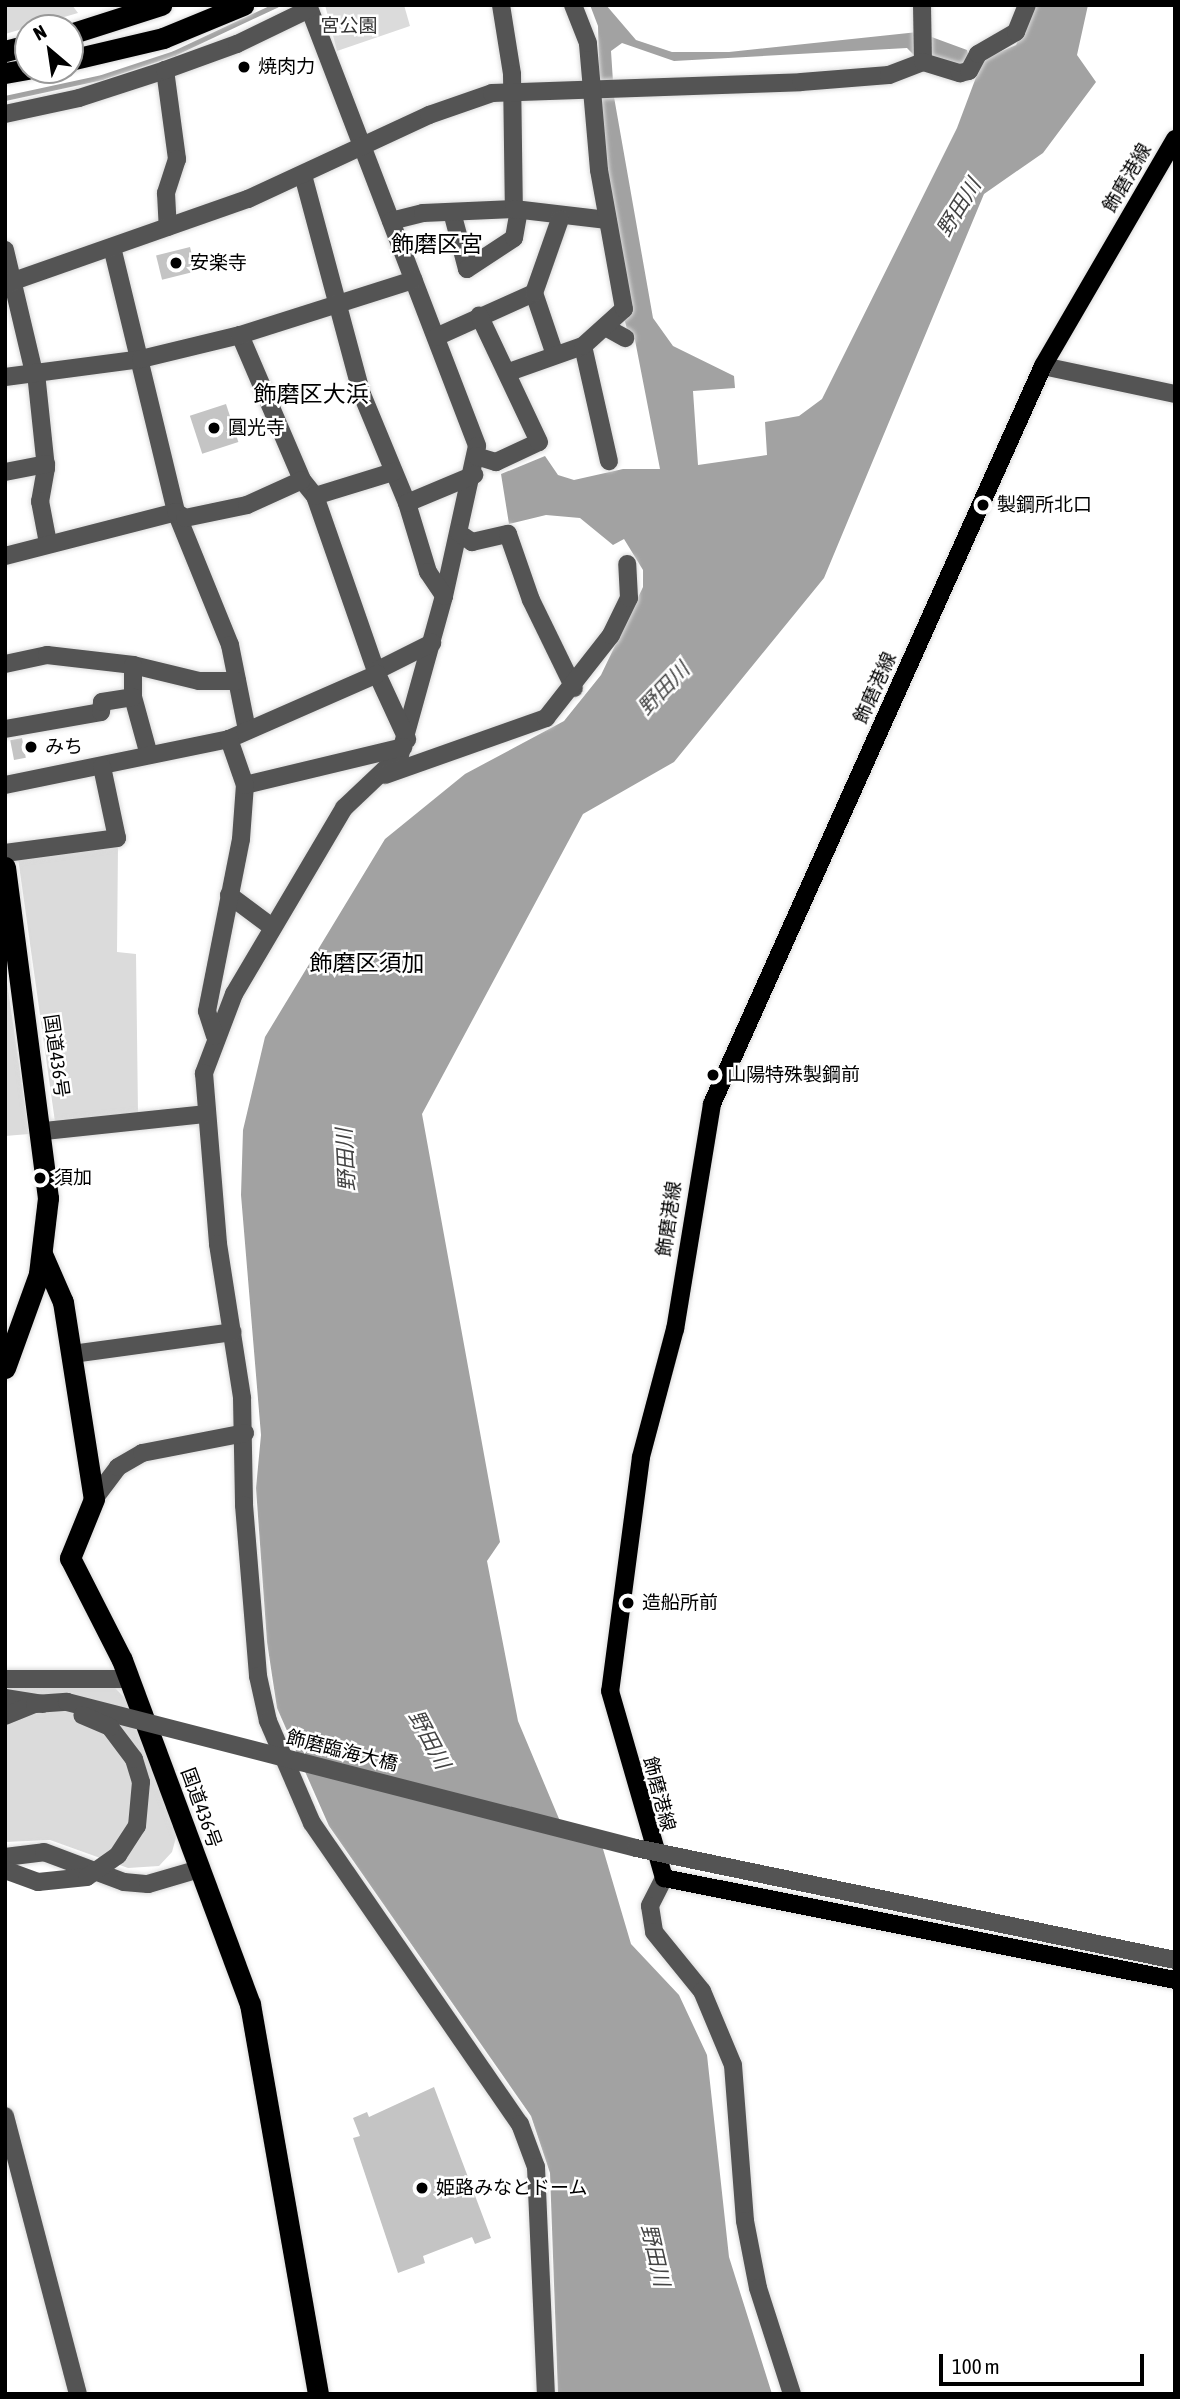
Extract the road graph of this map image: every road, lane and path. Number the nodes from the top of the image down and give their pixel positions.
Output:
1 (161, 5) edge
2 (243, 5) edge
3 (501, 5) edge
4 (573, 5) edge
5 (922, 5) edge
6 (1027, 5) edge
7 (309, 7) edge
8 (84, 30) edge
9 (84, 57) edge
10 (923, 62) junction
11 (166, 70) junction
12 (593, 89) junction
13 (510, 92) junction
14 (5, 114) edge
15 (1175, 139) edge
16 (363, 147) junction
17 (303, 175) junction
18 (516, 210) junction
19 (452, 212) junction
20 (560, 219) junction
21 (391, 220) junction
22 (607, 220) junction
23 (168, 227) junction
24 (112, 247) junction
25 (5, 250) edge
26 (413, 280) junction
27 (9, 283) edge
28 (534, 293) junction
29 (337, 306) junction
30 (479, 315) junction
31 (607, 328) junction
32 (240, 335) junction
33 (436, 337) junction
34 (625, 338) dead end
35 (583, 346) junction
36 (554, 352) junction
37 (141, 359) junction
38 (1043, 366) junction
39 (509, 372) junction
40 (35, 373) junction
41 (5, 377) edge
42 (1175, 394) edge
43 (477, 456) junction
44 (609, 461) dead end
45 (46, 464) junction
46 (5, 472) edge
47 (393, 472) junction
48 (474, 475) junction
49 (302, 480) junction
50 (315, 496) junction
51 (407, 503) junction
52 (176, 512) junction
53 (459, 533) junction
54 (48, 543) junction
55 (5, 556) edge
56 (627, 564) dead end
57 (444, 596) junction
58 (432, 643) junction
59 (5, 664) edge
60 (132, 664) junction
61 (377, 673) junction
62 (237, 681) junction
63 (574, 688) junction
64 (133, 697) junction
65 (5, 729) edge
66 (247, 730) junction
67 (229, 739) junction
68 (405, 743) junction
69 (149, 755) junction
70 (102, 766) junction
71 (378, 778) junction
72 (5, 785) edge
73 (245, 785) junction
74 (5, 853) edge
75 (5, 867) edge
76 (229, 895) junction
77 (272, 926) junction
78 (215, 1036) junction
79 (205, 1114) junction
80 (44, 1132) junction
81 (43, 1254) junction
82 (232, 1332) junction
83 (72, 1354) junction
84 (5, 1368) edge
85 (245, 1433) junction
86 (94, 1499) junction
87 (5, 1679) edge
88 (129, 1679) junction
89 (5, 1698) edge
90 (5, 1716) edge
91 (5, 1857) edge
92 (199, 1869) junction
93 (5, 1870) edge
94 (664, 1878) junction
95 (1175, 1960) edge
96 (1175, 1980) edge
97 (5, 2116) edge
98 (78, 2394) edge
99 (318, 2394) edge
100 (546, 2394) edge
101 (792, 2394) edge

1 - 8 highway
2 - 9 highway
3 - 13 street
4 - 12 street
5 - 10 street
6 - 10 street
7 - 11 street
7 - 16 street
10 - 12 street
11 - 14 street
11 - 23 street
12 - 13 street
12 - 22 street
13 - 16 street
13 - 18 street
15 - 38 main road, 飾磨港線
16 - 17 street
16 - 21 street
17 - 23 street
17 - 29 street
18 - 19 street
18 - 19 street
18 - 20 street
19 - 21 street
20 - 22 street
20 - 28 street
21 - 26 street
22 - 31 street
23 - 24 street
24 - 27 street
24 - 37 street
25 - 27 street
26 - 29 street
26 - 33 street
27 - 40 street
28 - 30 street
28 - 36 street
29 - 32 street
29 - 47 street
30 - 33 street
30 - 39 street
31 - 34 street
31 - 35 street
32 - 37 street
32 - 49 street
33 - 43 street
35 - 36 street
35 - 44 street
36 - 39 street
37 - 40 street
37 - 52 street
38 - 42 street
38 - 94 main road, 飾磨港線
39 - 43 street
40 - 41 street
40 - 45 street
43 - 48 street
45 - 46 street
45 - 54 street
47 - 50 street
47 - 51 street
48 - 51 street
48 - 53 street
49 - 50 street
49 - 52 street
50 - 61 street
51 - 57 street
52 - 54 street
52 - 62 street
53 - 57 street
53 - 63 street
54 - 55 street
56 - 63 street
57 - 58 street
58 - 61 street
58 - 68 street
59 - 60 street
60 - 62 street
60 - 64 street
61 - 66 street
61 - 68 street
62 - 66 street
63 - 71 street
64 - 65 street
64 - 69 street
66 - 67 street
67 - 69 street
67 - 73 street
68 - 71 street
68 - 73 street
69 - 70 street
70 - 72 street
70 - 74 street
71 - 77 street
73 - 76 street
75 - 80 highway, 国道436号
76 - 77 street
76 - 78 street
77 - 78 street
78 - 79 street
79 - 80 street
79 - 82 street
80 - 81 highway, 国道436号
81 - 83 highway, 国道436号
81 - 84 highway, 国道436号
82 - 83 street
82 - 85 street
83 - 86 highway, 国道436号
85 - 86 street
85 - 100 street
86 - 88 highway, 国道436号
87 - 88 street
88 - 92 highway, 国道436号
89 - 93 street, bridge
90 - 95 street, 飾磨臨海大橋, bridge
91 - 92 street
92 - 99 highway, 国道436号
94 - 96 main road
94 - 101 street
97 - 98 street

